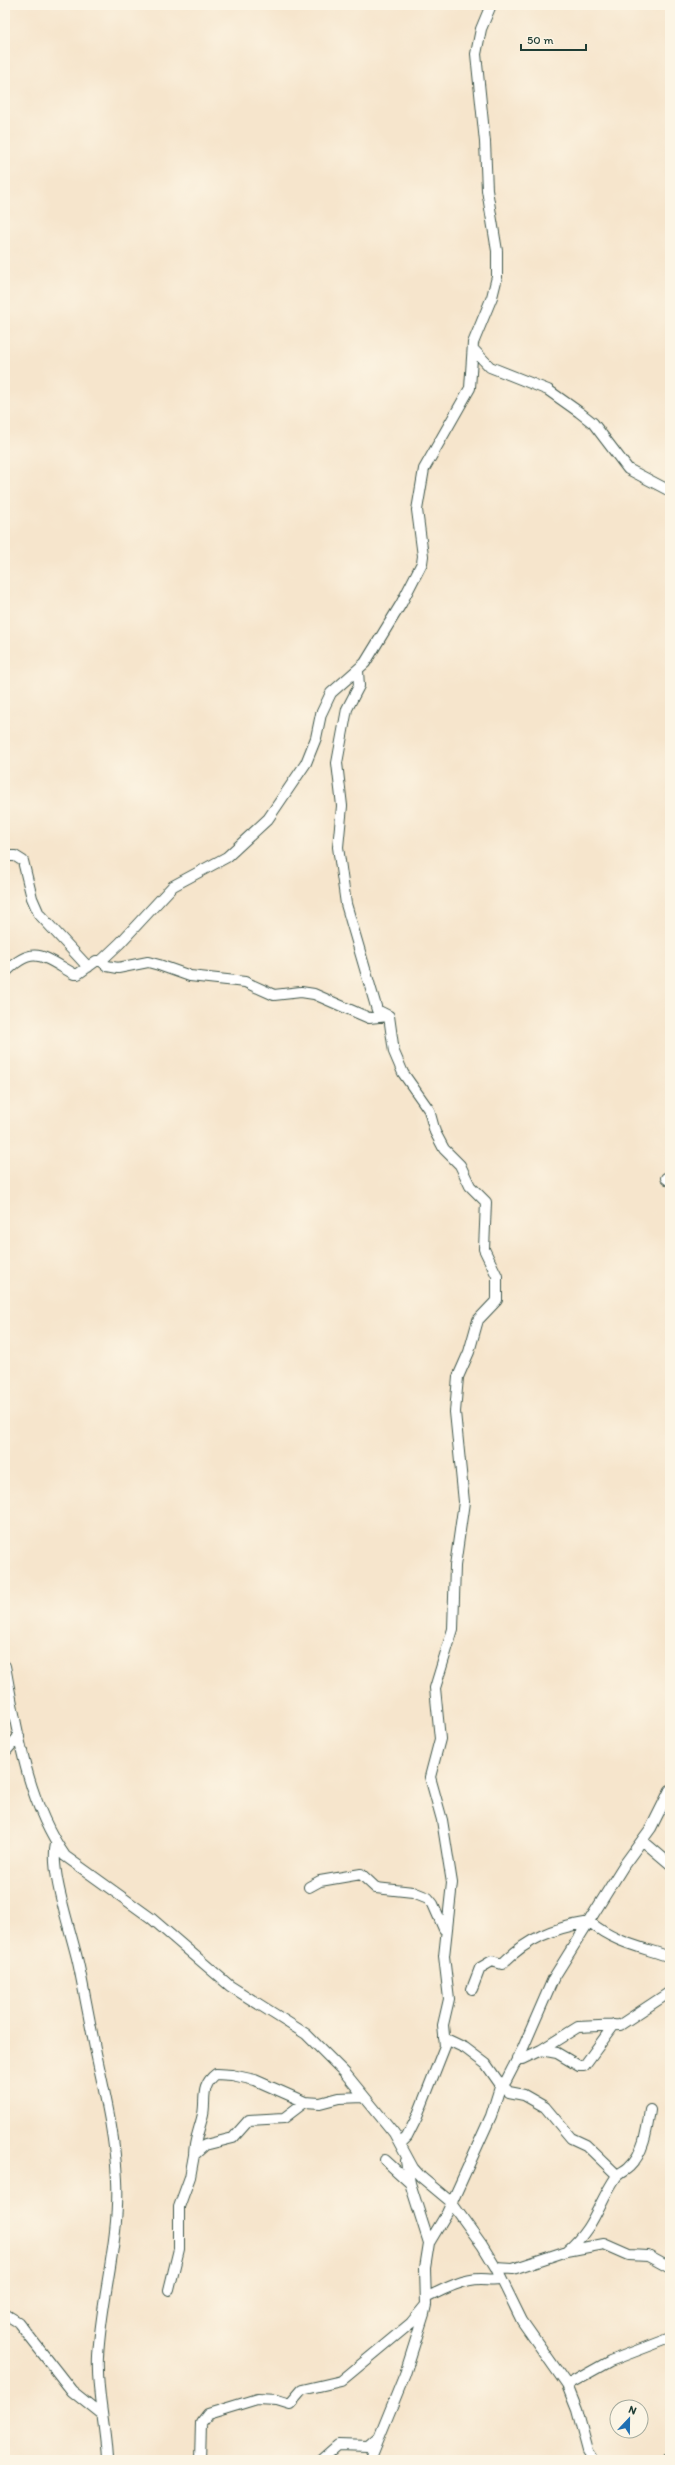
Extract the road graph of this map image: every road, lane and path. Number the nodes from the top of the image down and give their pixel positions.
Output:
1 (491, 5) edge
2 (473, 349) junction
3 (670, 491) edge
4 (358, 671) junction
5 (5, 856) edge
6 (101, 961) junction
7 (88, 966) junction
8 (5, 973) edge
9 (389, 1016) junction
10 (5, 1666) edge
11 (19, 1736) junction
12 (5, 1752) edge
13 (670, 1790) edge
14 (643, 1841) junction
15 (56, 1844) junction
16 (670, 1864) edge
17 (309, 1887) dead end
18 (590, 1922) junction
19 (446, 1934) junction
20 (670, 1956) edge
21 (472, 1989) dead end
22 (670, 1992) edge
23 (614, 2024) junction
24 (444, 2038) junction
25 (541, 2050) junction
26 (517, 2058) junction
27 (504, 2082) junction
28 (363, 2097) junction
29 (305, 2102) junction
30 (650, 2110) dead end
31 (401, 2143) junction
32 (194, 2155) junction
33 (406, 2155) junction
34 (385, 2160) dead end
35 (617, 2176) junction
36 (410, 2183) junction
37 (452, 2202) junction
38 (429, 2243) junction
39 (567, 2251) junction
40 (496, 2268) junction
41 (670, 2268) edge
42 (500, 2279) junction
43 (169, 2290) dead end
44 (426, 2301) junction
45 (5, 2314) edge
46 (670, 2338) edge
47 (567, 2385) junction
48 (102, 2416) junction
49 (380, 2437) junction
50 (670, 2457) edge
51 (106, 2460) edge
52 (200, 2460) edge
53 (321, 2460) edge
54 (370, 2460) edge
55 (594, 2460) edge
56 (668, 2460) edge

1 - 2 street
2 - 3 street
2 - 4 street
4 - 6 street
4 - 9 street
5 - 7 street
6 - 7 street
6 - 9 street
7 - 8 street
9 - 19 street
10 - 11 street
11 - 12 street
11 - 15 street
13 - 14 street
14 - 16 street
14 - 18 street
15 - 28 street
15 - 48 street
17 - 19 street
18 - 20 street
18 - 21 street
18 - 26 street
19 - 24 street
22 - 23 street
23 - 25 street
23 - 25 street
24 - 27 street
24 - 31 street
25 - 26 street
26 - 27 street
27 - 35 street
27 - 37 street
28 - 29 street
28 - 31 street
29 - 32 street
29 - 32 street
30 - 35 street
31 - 33 street
32 - 43 street
33 - 36 street
33 - 37 street
34 - 36 street
35 - 39 street
36 - 38 street
37 - 38 street
37 - 40 street
38 - 44 street
39 - 40 street
39 - 41 street
40 - 42 street
42 - 44 street
42 - 47 street
44 - 49 street
44 - 52 street
45 - 48 street
46 - 47 street
47 - 55 street
48 - 51 street
49 - 53 street
49 - 54 street
50 - 56 street

